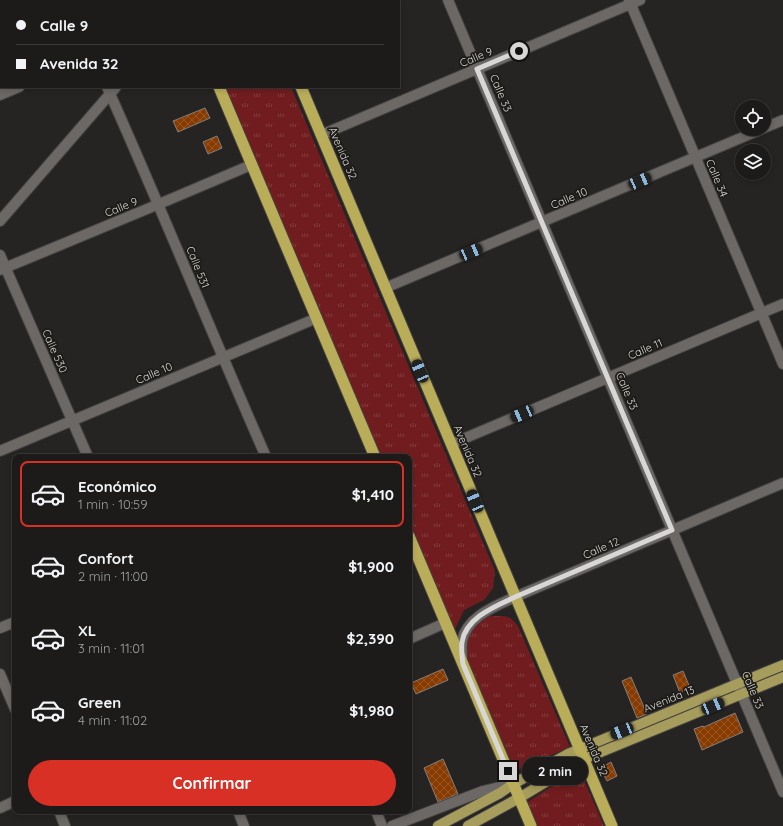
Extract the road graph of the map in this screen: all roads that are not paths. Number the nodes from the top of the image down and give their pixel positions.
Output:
1 (448, 0) edge
2 (633, 1) edge
3 (477, 69) junction
4 (17, 88) edge
5 (219, 88) edge
6 (301, 88) edge
7 (111, 89) edge
8 (0, 95) edge
9 (783, 120) edge
10 (771, 125) edge
11 (321, 135) junction
12 (745, 136) edge
13 (696, 157) junction
14 (251, 165) junction
15 (159, 204) junction
16 (0, 221) edge
17 (542, 222) junction
18 (0, 255) edge
19 (3, 269) edge
20 (385, 288) junction
21 (783, 304) edge
22 (761, 313) junction
23 (317, 318) junction
24 (222, 358) junction
25 (783, 364) edge
26 (608, 378) junction
27 (73, 420) junction
28 (451, 444) junction
29 (0, 451) edge
30 (87, 454) edge
31 (265, 454) edge
32 (374, 454) edge
33 (783, 484) edge
34 (672, 530) junction
35 (412, 543) edge
36 (515, 597) junction
37 (12, 623) edge
38 (445, 623) junction
39 (0, 628) edge
40 (412, 637) edge
41 (463, 664) junction
42 (783, 665) edge
43 (0, 674) edge
44 (783, 677) edge
45 (737, 684) junction
46 (742, 694) junction
47 (12, 702) edge
48 (579, 749) junction
49 (584, 759) junction
50 (513, 784) junction
51 (783, 792) edge
52 (519, 798) junction
53 (12, 802) edge
54 (0, 808) edge
55 (60, 814) edge
56 (239, 814) edge
57 (377, 814) edge
58 (528, 825) edge
59 (65, 826) edge
60 (244, 826) edge
61 (382, 826) edge
62 (392, 826) edge
63 (438, 826) edge
64 (468, 826) edge
65 (612, 826) edge

1 - 3 street, Calle 33
2 - 3 street, Calle 9
2 - 13 street, Calle 34
3 - 11 street, Calle 9
3 - 17 street, Calle 33
4 - 8 street
5 - 14 highway
6 - 11 highway, Avenida 32
7 - 15 street, Calle 531
7 - 16 street
9 - 10 street, Calle 10
11 - 20 highway, Avenida 32
12 - 13 street, Calle 10
13 - 17 street, Calle 10
13 - 22 street, Calle 34
14 - 15 street, Calle 9
14 - 23 highway
15 - 19 street, Calle 9
15 - 24 street, Calle 531
17 - 20 street, Calle 10
17 - 26 street, Calle 33
18 - 19 street, Calle 530
19 - 27 street, Calle 530
20 - 28 highway, Avenida 32
21 - 22 street, Calle 11
22 - 25 street, Calle 34
22 - 26 street, Calle 11
23 - 24 street, Calle 10
23 - 32 highway
24 - 27 street, Calle 10
24 - 31 street, Calle 531
26 - 28 street, Calle 11
26 - 34 street, Calle 33
27 - 29 street, Calle 10
27 - 30 street, Calle 530
28 - 36 highway, Avenida 32
33 - 34 street, Calle 12
34 - 36 street, Calle 12
34 - 45 street, Calle 33
35 - 38 highway
36 - 41 street, Calle 12
36 - 48 highway, Avenida 32
37 - 39 street
38 - 40 street
38 - 41 highway
41 - 50 highway
42 - 45 main road, Avenida 13
43 - 47 street
44 - 46 main road, Avenida 13
45 - 46 street, Calle 33
45 - 48 main road, Avenida 13
46 - 49 main road, Avenida 13
46 - 51 street, Calle 33
48 - 49 highway, Avenida 32
48 - 50 main road, Avenida 13
49 - 52 main road, Avenida 13
49 - 65 highway, Avenida 32
50 - 52 highway
50 - 62 street
50 - 63 main road, Avenida 13
52 - 58 highway
52 - 64 main road, Avenida 13
53 - 54 street
55 - 59 street
56 - 60 street
57 - 61 street

